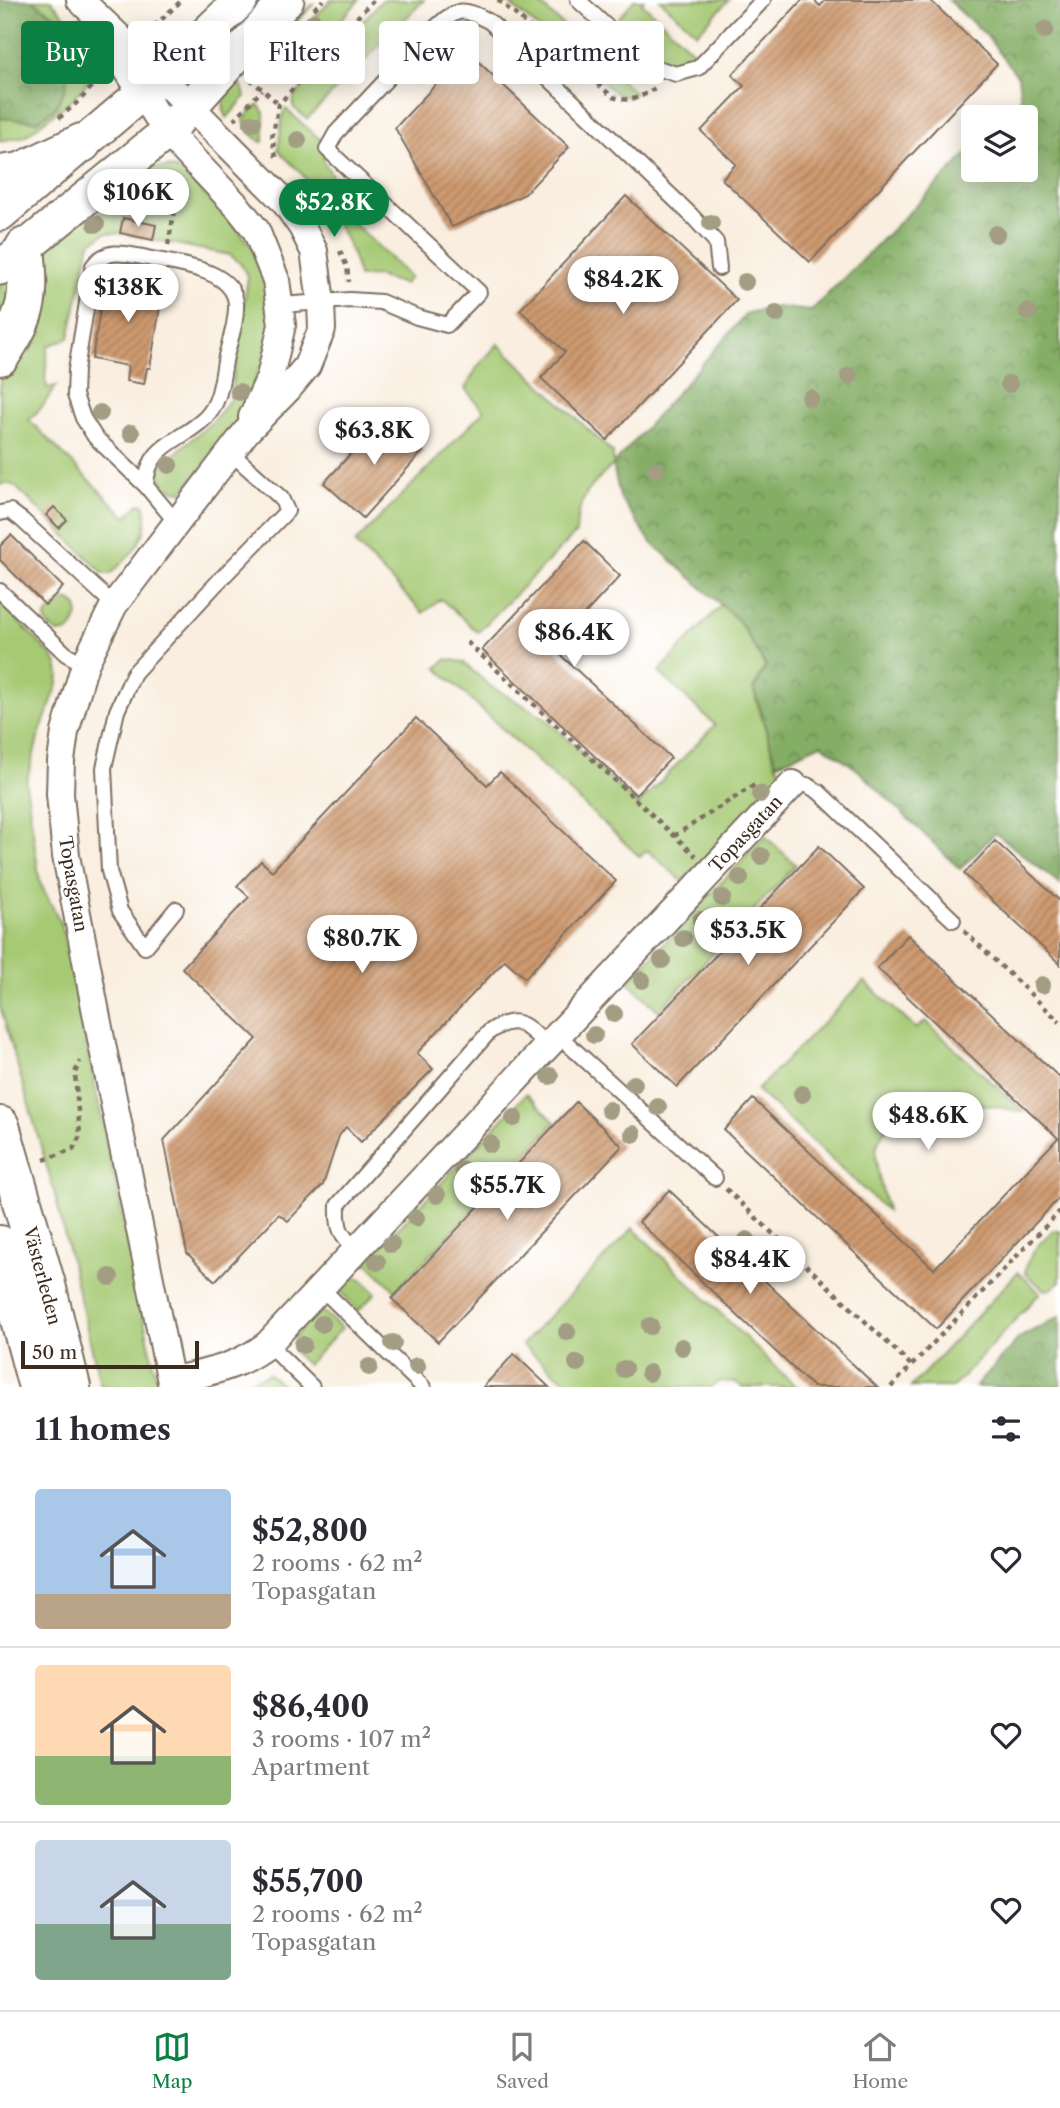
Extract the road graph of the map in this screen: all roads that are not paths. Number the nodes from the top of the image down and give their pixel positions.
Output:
1 (242, 0) edge
2 (287, 0) edge
3 (578, 0) edge
4 (763, 0) edge
5 (86, 6) edge
6 (151, 85) junction
7 (189, 107) junction
8 (167, 132) junction
9 (66, 134) junction
10 (0, 175) edge
11 (0, 214) edge
12 (13, 258) edge
13 (719, 268) dead end
14 (321, 302) junction
15 (281, 305) junction
16 (0, 356) edge
17 (238, 442) junction
18 (146, 486) junction
19 (0, 513) edge
20 (176, 522) junction
21 (0, 591) edge
22 (114, 605) junction
23 (85, 664) junction
24 (785, 793) joint
25 (176, 909) dead end
26 (953, 920) road end
27 (553, 1040) junction
28 (0, 1126) edge
29 (715, 1178) road end
30 (0, 1245) edge
31 (357, 1250) junction
32 (321, 1288) junction
33 (268, 1344) junction
34 (172, 1384) edge
35 (38, 1387) edge
36 (71, 1387) edge
37 (313, 1387) edge
38 (423, 1387) edge

1 - 6 street
2 - 7 street
3 - 4 lane
5 - 6 street
6 - 7 street, Topasgatan
6 - 8 street, Topasgatan
6 - 9 street
7 - 8 street
7 - 14 street, Topasgatan
8 - 12 street
8 - 15 street, Topasgatan
9 - 10 highway
9 - 11 street
12 - 16 highway
13 - 14 lane
14 - 15 lane
14 - 17 street, Topasgatan
15 - 17 street, Topasgatan
17 - 20 street, Topasgatan
17 - 25 lane
18 - 18 lane
18 - 20 lane
19 - 22 lane
20 - 22 street, Topasgatan
21 - 23 lane
22 - 23 street, Topasgatan
23 - 34 street, Topasgatan
24 - 26 lane
24 - 27 street, Topasgatan
27 - 29 lane
27 - 31 street, Topasgatan
27 - 31 lane
28 - 36 highway, Västerleden
30 - 35 highway, Västerleden
31 - 32 street, Topasgatan
32 - 33 street, Topasgatan
32 - 38 lane
33 - 34 street, Topasgatan
33 - 37 lane

